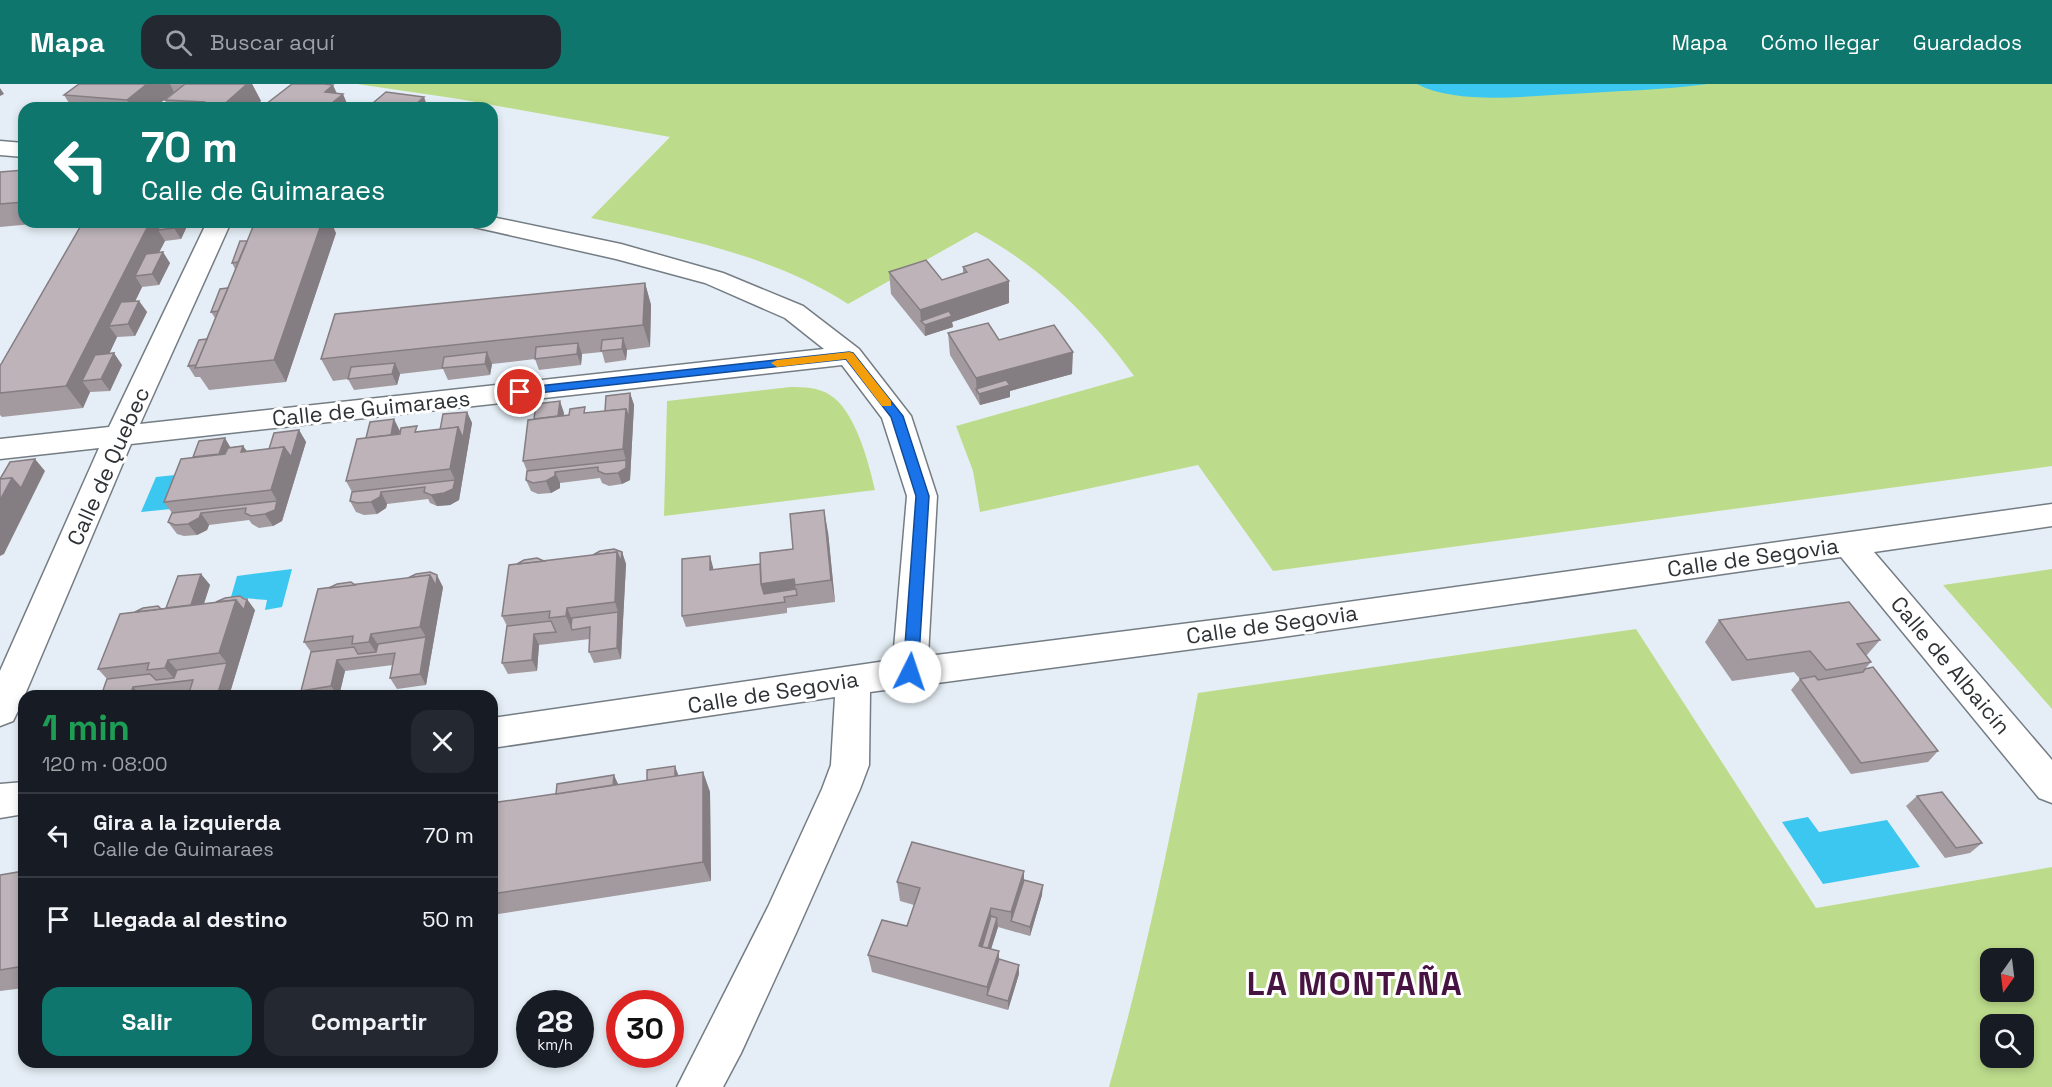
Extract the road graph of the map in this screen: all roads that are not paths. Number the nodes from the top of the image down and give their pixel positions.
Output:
1 (0, 148) edge
2 (18, 150) edge
3 (498, 225) edge
4 (216, 228) edge
5 (849, 356) junction
6 (120, 435) junction
7 (0, 449) edge
8 (2052, 515) edge
9 (1849, 544) junction
10 (910, 672) junction
11 (853, 680) junction
12 (0, 711) edge
13 (498, 732) edge
14 (2052, 787) edge
15 (18, 799) edge
16 (0, 801) edge
17 (699, 1087) edge

1 - 2 street
3 - 5 street
4 - 6 street, Calle de Quebec
5 - 6 street, Calle de Guimaraes
5 - 10 street
6 - 7 street, Calle de Guimaraes
6 - 12 street, Calle de Quebec
8 - 9 street, Calle de Segovia
9 - 10 street, Calle de Segovia
9 - 14 street, Calle de Albaicín
10 - 11 street, Calle de Segovia
11 - 13 street, Calle de Segovia
11 - 17 street
15 - 16 street

